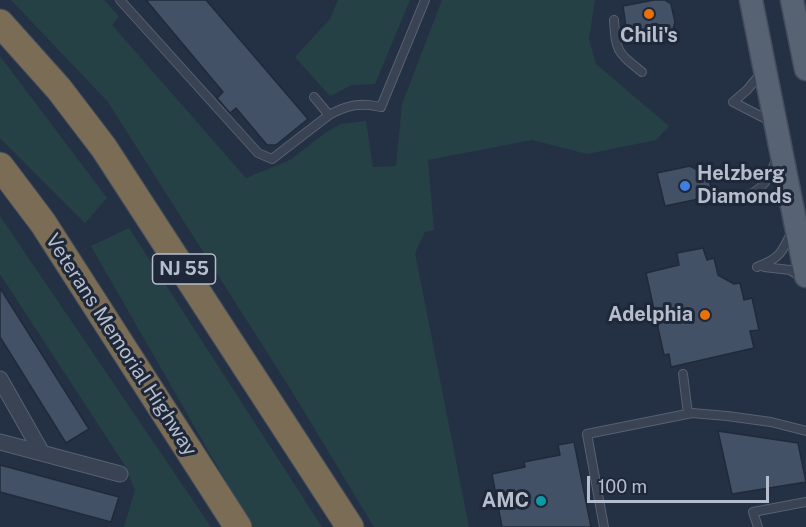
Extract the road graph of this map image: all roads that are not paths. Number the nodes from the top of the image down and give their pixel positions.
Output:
1 (120, 0) edge
2 (425, 0) edge
3 (751, 0) edge
4 (784, 0) edge
5 (792, 0) edge
6 (614, 20) dead end
7 (0, 23) edge
8 (803, 43) edge
9 (765, 69) junction
10 (806, 69) edge
11 (642, 72) dead end
12 (314, 97) dead end
13 (329, 116) junction
14 (778, 136) junction
15 (0, 166) edge
16 (744, 197) dead end
17 (795, 222) junction
18 (806, 278) edge
19 (683, 374) dead end
20 (0, 379) edge
21 (688, 414) junction
22 (804, 429) edge
23 (0, 442) edge
24 (42, 453) junction
25 (120, 474) dead end
26 (806, 502) edge
27 (238, 527) edge
28 (350, 527) edge
29 (604, 527) edge
30 (758, 527) edge

1 - 13 lane
2 - 13 lane
3 - 9 main road
4 - 8 main road
5 - 8 main road
6 - 11 lane
7 - 28 highway, NJ 55
8 - 10 main road
9 - 14 main road
9 - 14 lane
12 - 13 lane
14 - 16 lane
14 - 17 main road
15 - 27 highway, Veterans Memorial Highway
17 - 18 main road
17 - 18 lane
19 - 21 lane
20 - 24 street
21 - 22 lane
21 - 29 lane
23 - 24 street
24 - 25 street
26 - 30 lane

